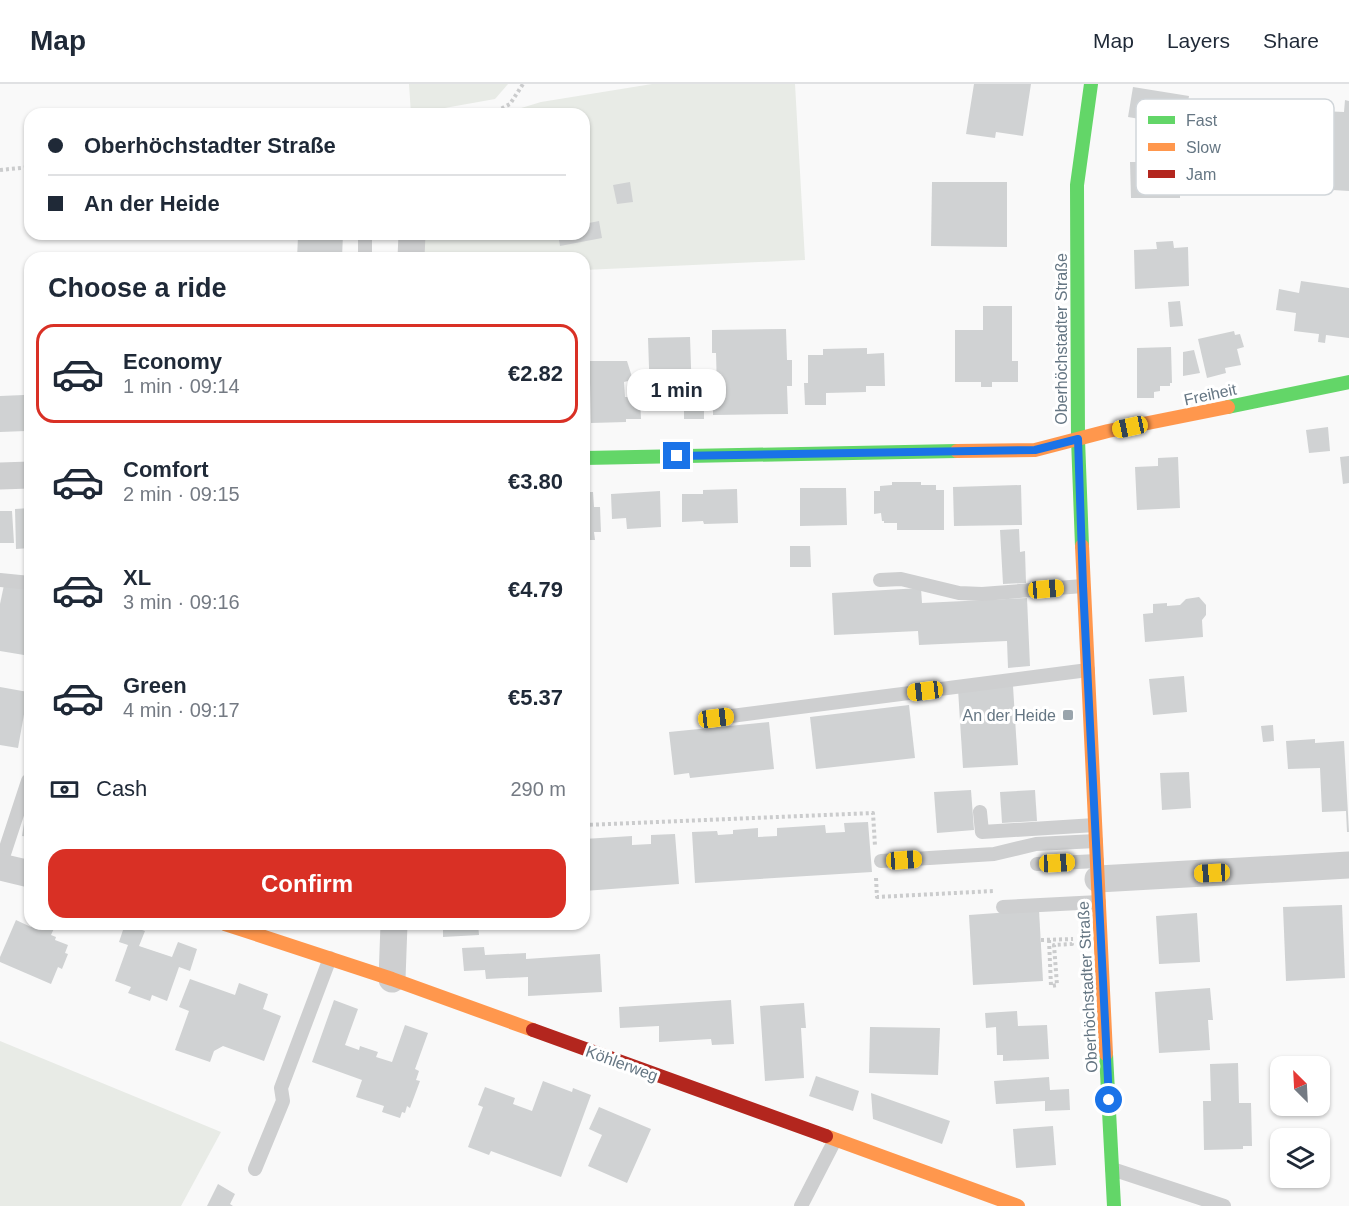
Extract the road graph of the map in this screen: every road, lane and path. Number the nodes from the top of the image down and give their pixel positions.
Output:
1 (523, 84) edge
2 (1091, 84) edge
3 (502, 108) edge
4 (24, 168) edge
5 (0, 170) edge
6 (1349, 382) edge
7 (1078, 439) junction
8 (590, 458) edge
9 (24, 475) edge
10 (0, 476) edge
11 (0, 580) edge
12 (880, 580) dead end
13 (24, 582) edge
14 (1083, 586) junction
15 (1088, 670) junction
16 (716, 718) dead end
17 (24, 793) edge
18 (981, 812) dead end
19 (590, 825) edge
20 (1095, 825) junction
21 (1096, 841) junction
22 (878, 862) junction
23 (1037, 864) dead end
24 (1349, 865) edge
25 (0, 866) edge
26 (24, 872) edge
27 (1098, 880) junction
28 (1005, 890) dead end
29 (1003, 907) dead end
30 (244, 930) edge
31 (394, 930) edge
32 (1041, 940) dead end
33 (1049, 940) junction
34 (330, 958) junction
35 (392, 979) junction
36 (835, 1140) junction
37 (255, 1169) dead end
38 (1112, 1169) junction
39 (801, 1206) edge
40 (1018, 1206) edge
41 (1114, 1206) edge
42 (1224, 1206) edge

1 - 3 path
2 - 7 street, Oberhöchstadter Straße
4 - 5 path
6 - 7 street, Freiheit
7 - 8 street
7 - 14 street, Oberhöchstadter Straße
9 - 10 street
11 - 13 lane
12 - 14 lane
14 - 15 street, Oberhöchstadter Straße
15 - 16 lane
15 - 20 street, Oberhöchstadter Straße
17 - 25 lane
18 - 20 lane
19 - 22 path
20 - 21 street, Oberhöchstadter Straße
21 - 22 lane
21 - 27 street, Oberhöchstadter Straße
22 - 28 path
23 - 27 lane
24 - 27 street
25 - 26 street
27 - 29 lane
27 - 38 street, Oberhöchstadter Straße
30 - 34 street, Köhlerweg
31 - 35 street
32 - 33 path
33 - 33 path
34 - 35 street, Köhlerweg
34 - 37 lane
35 - 36 street, Köhlerweg
36 - 39 lane
36 - 40 street, Köhlerweg
38 - 41 street, Oberhöchstadter Straße
38 - 42 lane

